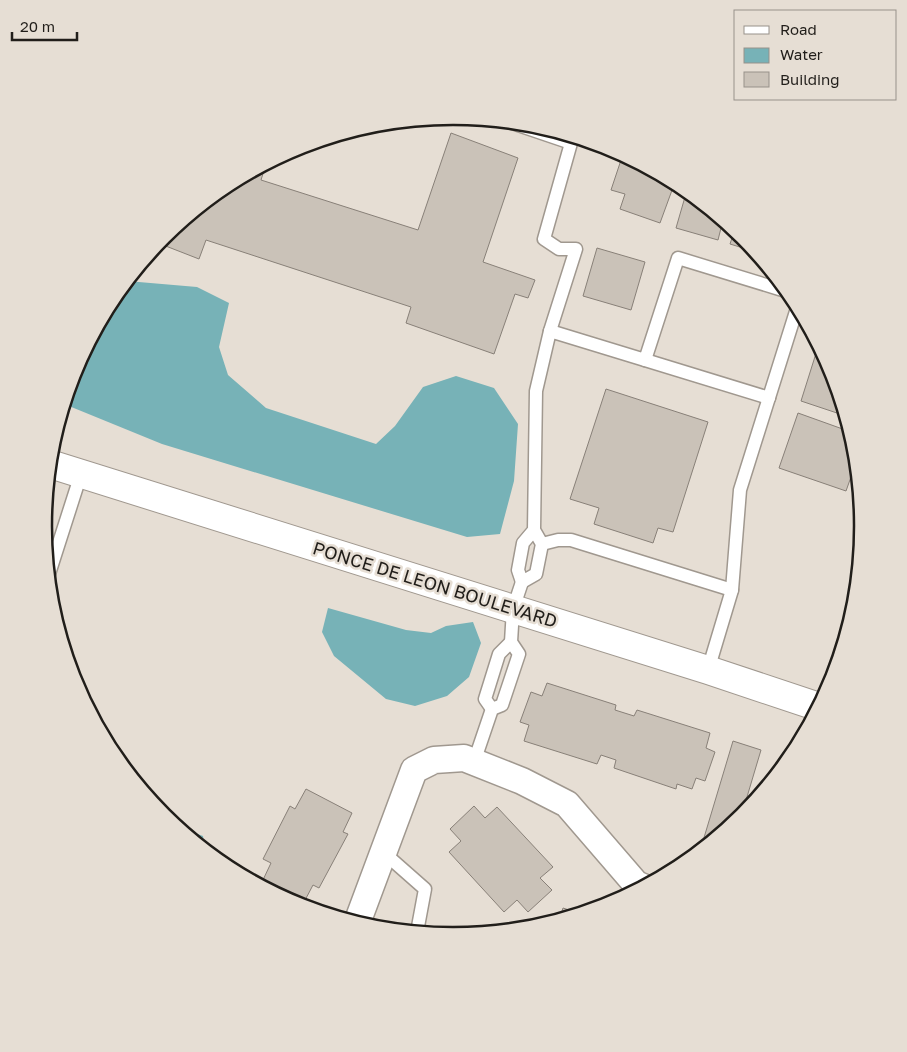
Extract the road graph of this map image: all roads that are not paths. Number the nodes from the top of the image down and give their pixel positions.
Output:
1 (569, 142) edge
2 (776, 288) edge
3 (795, 316) edge
4 (550, 331) junction
5 (646, 360) junction
6 (769, 398) junction
7 (57, 466) edge
8 (81, 474) junction
9 (534, 530) junction
10 (542, 544) junction
11 (54, 557) edge
12 (522, 582) junction
13 (732, 590) junction
14 (513, 609) junction
15 (511, 642) junction
16 (708, 670) junction
17 (812, 705) edge
18 (492, 709) junction
19 (474, 762) junction
20 (383, 852) junction
21 (636, 883) edge
22 (360, 915) edge
23 (418, 925) edge

1 - 4 lane
2 - 5 lane
3 - 6 lane
4 - 5 lane
4 - 9 lane
5 - 6 lane
6 - 13 lane
7 - 8 street, PONCE DE LEON BOULEVARD
8 - 11 lane
8 - 14 street, PONCE DE LEON BOULEVARD
9 - 10 lane
9 - 12 lane
10 - 12 lane
10 - 13 lane
12 - 14 lane
13 - 16 lane
14 - 15 lane
14 - 16 street, PONCE DE LEON BOULEVARD
15 - 18 lane
15 - 18 lane
16 - 17 street, PONCE DE LEON BOULEVARD
18 - 19 lane
19 - 20 street
19 - 21 street
20 - 22 street
20 - 23 lane

